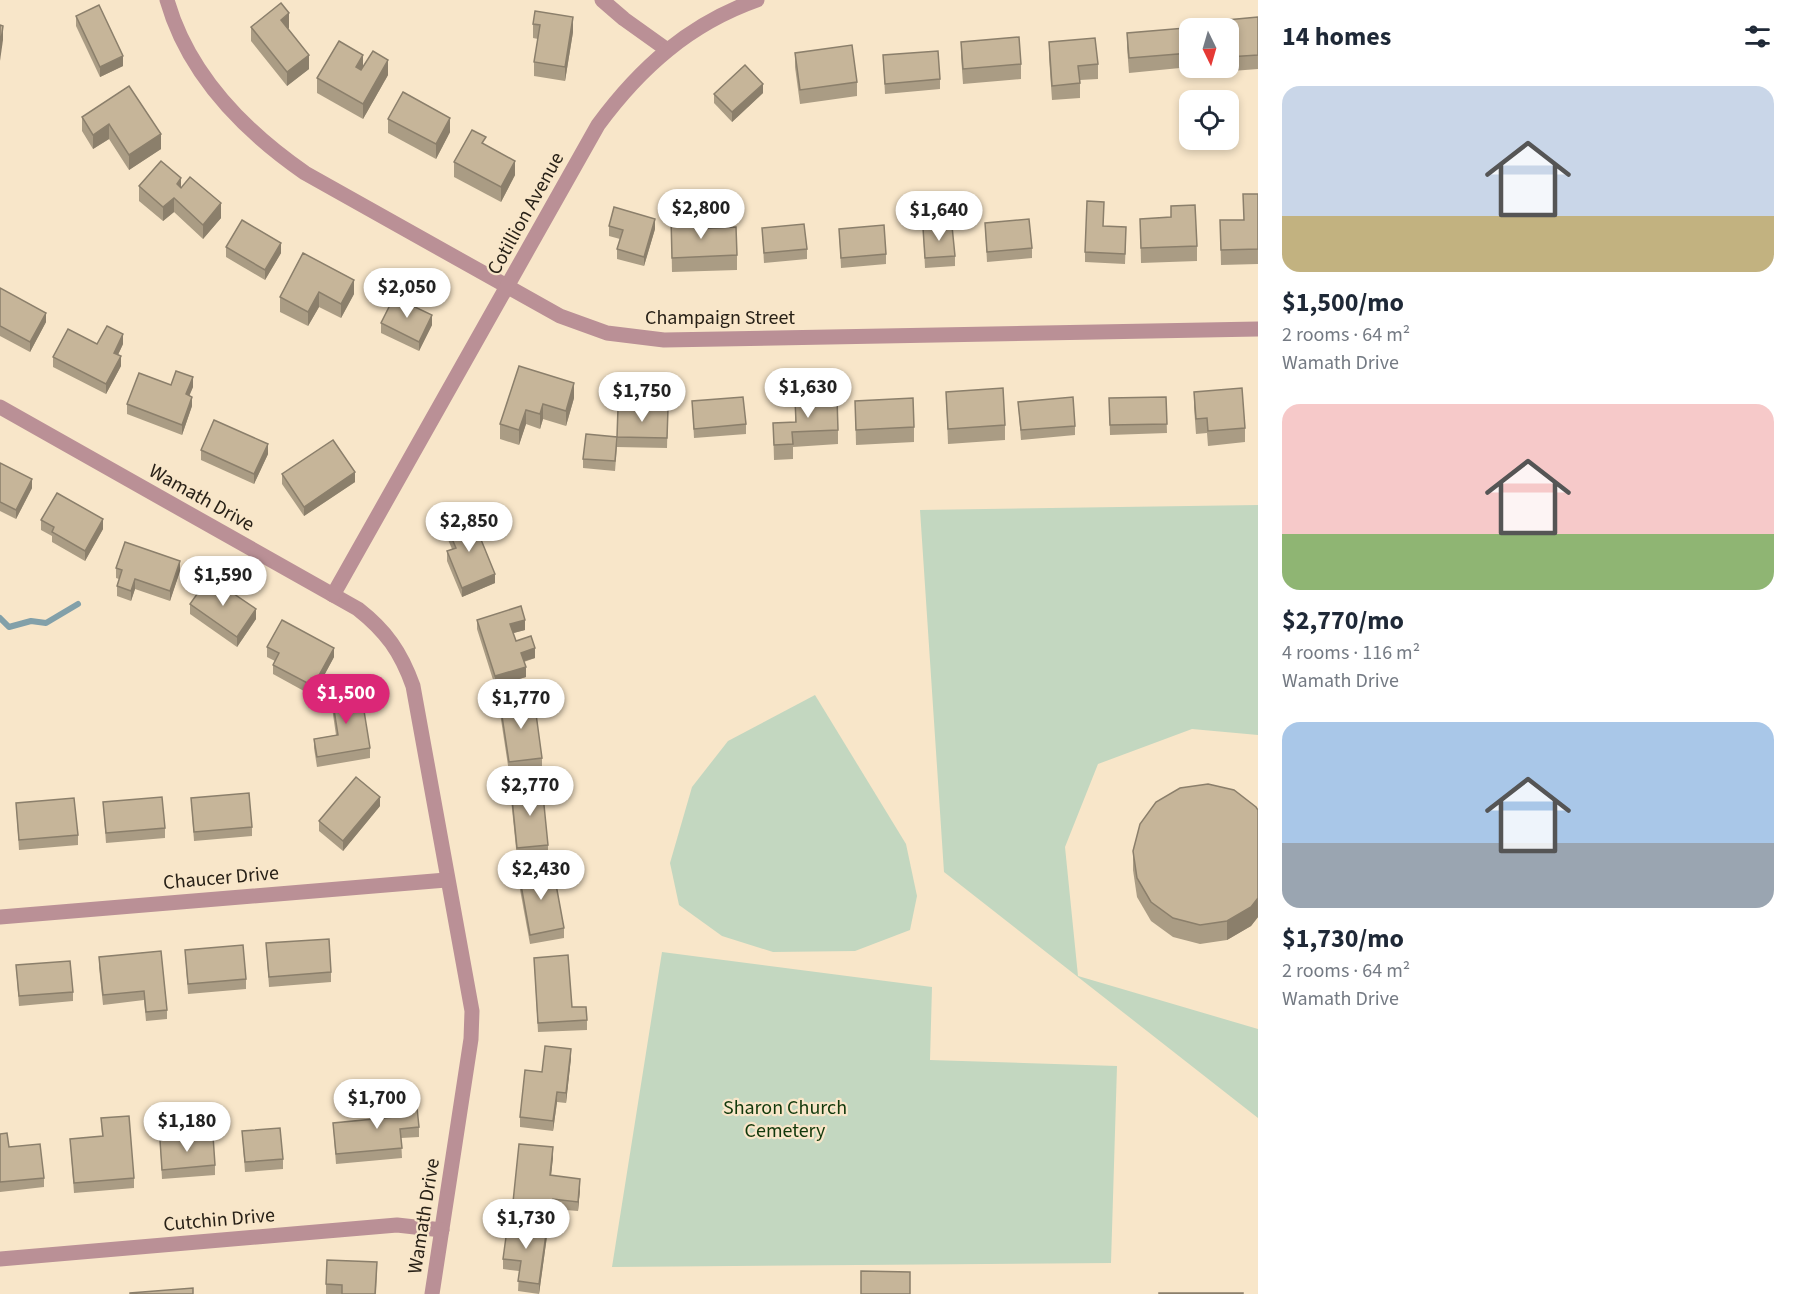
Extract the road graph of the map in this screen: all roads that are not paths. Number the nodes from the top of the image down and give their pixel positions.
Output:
1 (167, 0) edge
2 (602, 0) edge
3 (757, 0) edge
4 (666, 50) junction
5 (508, 287) junction
6 (1258, 329) edge
7 (0, 407) edge
8 (333, 595) junction
9 (446, 880) junction
10 (0, 917) edge
11 (442, 1230) junction
12 (0, 1258) edge
13 (432, 1294) edge

1 - 5 street, Champaign Street
2 - 4 street
3 - 4 street, Cotillion Avenue
4 - 5 street, Cotillion Avenue
5 - 6 street, Champaign Street
5 - 8 street, Cotillion Avenue
7 - 8 street, Wamath Drive
8 - 9 street, Wamath Drive
9 - 10 street, Chaucer Drive
9 - 11 street, Wamath Drive
11 - 12 street, Cutchin Drive
11 - 13 street, Wamath Drive

